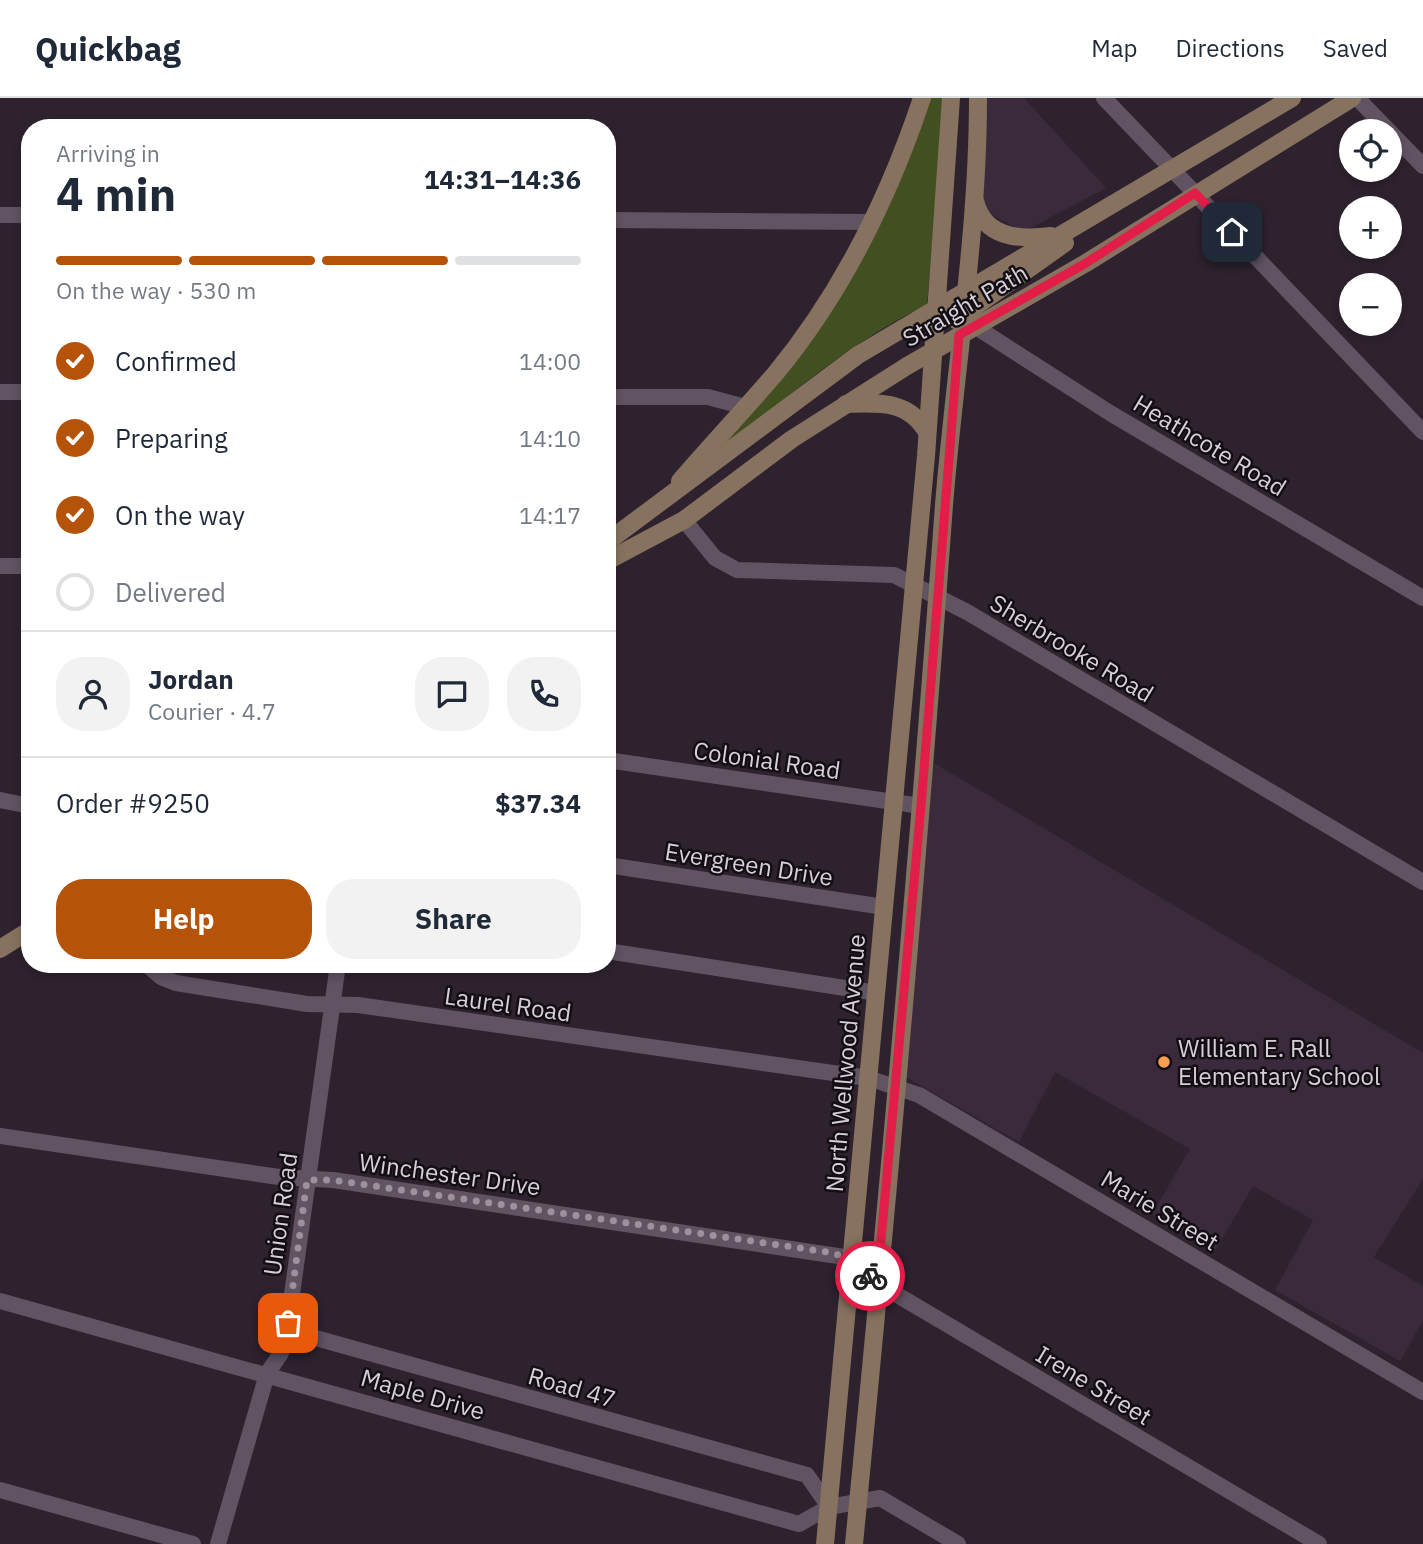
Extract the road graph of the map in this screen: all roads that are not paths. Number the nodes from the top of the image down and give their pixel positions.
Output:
1 (922, 98) edge
2 (951, 98) edge
3 (978, 98) edge
4 (1104, 98) edge
5 (1292, 98) edge
6 (1354, 98) edge
7 (1376, 119) edge
8 (1402, 144) edge
9 (1423, 166) edge
10 (1171, 168) junction
11 (1195, 193) junction
12 (975, 200) junction
13 (1099, 211) junction
14 (0, 215) edge
15 (21, 215) edge
16 (616, 220) edge
17 (870, 222) junction
18 (1058, 235) junction
19 (964, 291) junction
20 (936, 308) junction
21 (961, 315) junction
22 (976, 327) junction
23 (959, 335) junction
24 (933, 350) junction
25 (0, 392) edge
26 (21, 392) edge
27 (616, 397) edge
28 (846, 404) junction
29 (745, 407) junction
30 (927, 432) junction
31 (1423, 432) edge
32 (661, 503) junction
33 (684, 520) junction
34 (616, 536) edge
35 (616, 556) edge
36 (0, 566) edge
37 (21, 566) edge
38 (913, 586) junction
39 (937, 598) junction
40 (1423, 598) edge
41 (616, 761) edge
42 (0, 800) edge
43 (893, 802) junction
44 (21, 804) edge
45 (921, 806) junction
46 (616, 866) edge
47 (1423, 882) edge
48 (884, 907) junction
49 (21, 936) edge
50 (0, 949) edge
51 (616, 952) edge
52 (156, 973) edge
53 (337, 973) edge
54 (877, 993) junction
55 (333, 1003) junction
56 (868, 1078) junction
57 (895, 1087) junction
58 (0, 1136) edge
59 (307, 1180) junction
60 (851, 1258) junction
61 (877, 1283) junction
62 (0, 1301) edge
63 (287, 1330) junction
64 (267, 1374) junction
65 (1423, 1392) edge
66 (0, 1490) edge
67 (858, 1502) junction
68 (829, 1507) junction
69 (192, 1544) edge
70 (218, 1544) edge
71 (825, 1544) edge
72 (854, 1544) edge
73 (958, 1544) edge
74 (1319, 1544) edge

1 - 17 main road
2 - 20 main road, North Wellwood Avenue
3 - 12 main road
4 - 10 street
5 - 10 main road, Straight Path
6 - 7 street
6 - 11 main road, Straight Path
8 - 9 street
10 - 11 street
10 - 13 main road, Straight Path
11 - 22 main road, Straight Path
11 - 31 street
12 - 18 main road
12 - 19 main road
13 - 18 main road, Straight Path
13 - 21 main road
14 - 15 street
16 - 17 street
17 - 29 main road
18 - 19 main road, Straight Path
19 - 20 main road, Straight Path
19 - 21 main road
20 - 24 main road, North Wellwood Avenue
20 - 32 main road, Straight Path
21 - 23 main road
21 - 24 main road
22 - 23 main road, Straight Path
22 - 40 street, Heathcote Road
23 - 24 main road, Straight Path
23 - 39 main road
24 - 28 main road, Straight Path
24 - 30 main road, North Wellwood Avenue
25 - 26 street
27 - 29 street
28 - 30 main road
28 - 33 main road, Straight Path
29 - 32 main road
30 - 38 main road, North Wellwood Avenue
32 - 34 main road, Straight Path
33 - 35 main road, Straight Path
33 - 38 street, Sherbrooke Road
36 - 37 street
38 - 39 street, Sherbrooke Road
38 - 43 main road, North Wellwood Avenue
39 - 45 main road
39 - 47 street, Sherbrooke Road
41 - 43 street, Colonial Road
42 - 44 street
43 - 45 street, Colonial Road
43 - 48 main road, North Wellwood Avenue
45 - 57 main road
46 - 48 street, Evergreen Drive
48 - 54 main road, North Wellwood Avenue
49 - 50 main road
51 - 54 street
52 - 55 street, Laurel Road
53 - 55 street, Union Road
54 - 56 main road, North Wellwood Avenue
55 - 56 street, Laurel Road
55 - 59 street, Union Road
56 - 57 street, Marie Street
56 - 60 main road, North Wellwood Avenue
57 - 61 main road
57 - 65 street, Marie Street
58 - 59 street, Winchester Drive
59 - 60 street, Winchester Drive
59 - 63 street, Union Road
60 - 61 street, Irene Street
60 - 68 main road, North Wellwood Avenue
61 - 67 main road
61 - 74 street, Irene Street
62 - 64 street, Maple Drive
63 - 64 street, Union Road
63 - 68 street, Road 47
64 - 68 street, Maple Drive
64 - 70 street, Union Road
66 - 69 street
67 - 68 street, Maple Drive
67 - 72 main road
67 - 73 street, Maple Drive
68 - 71 main road, North Wellwood Avenue

